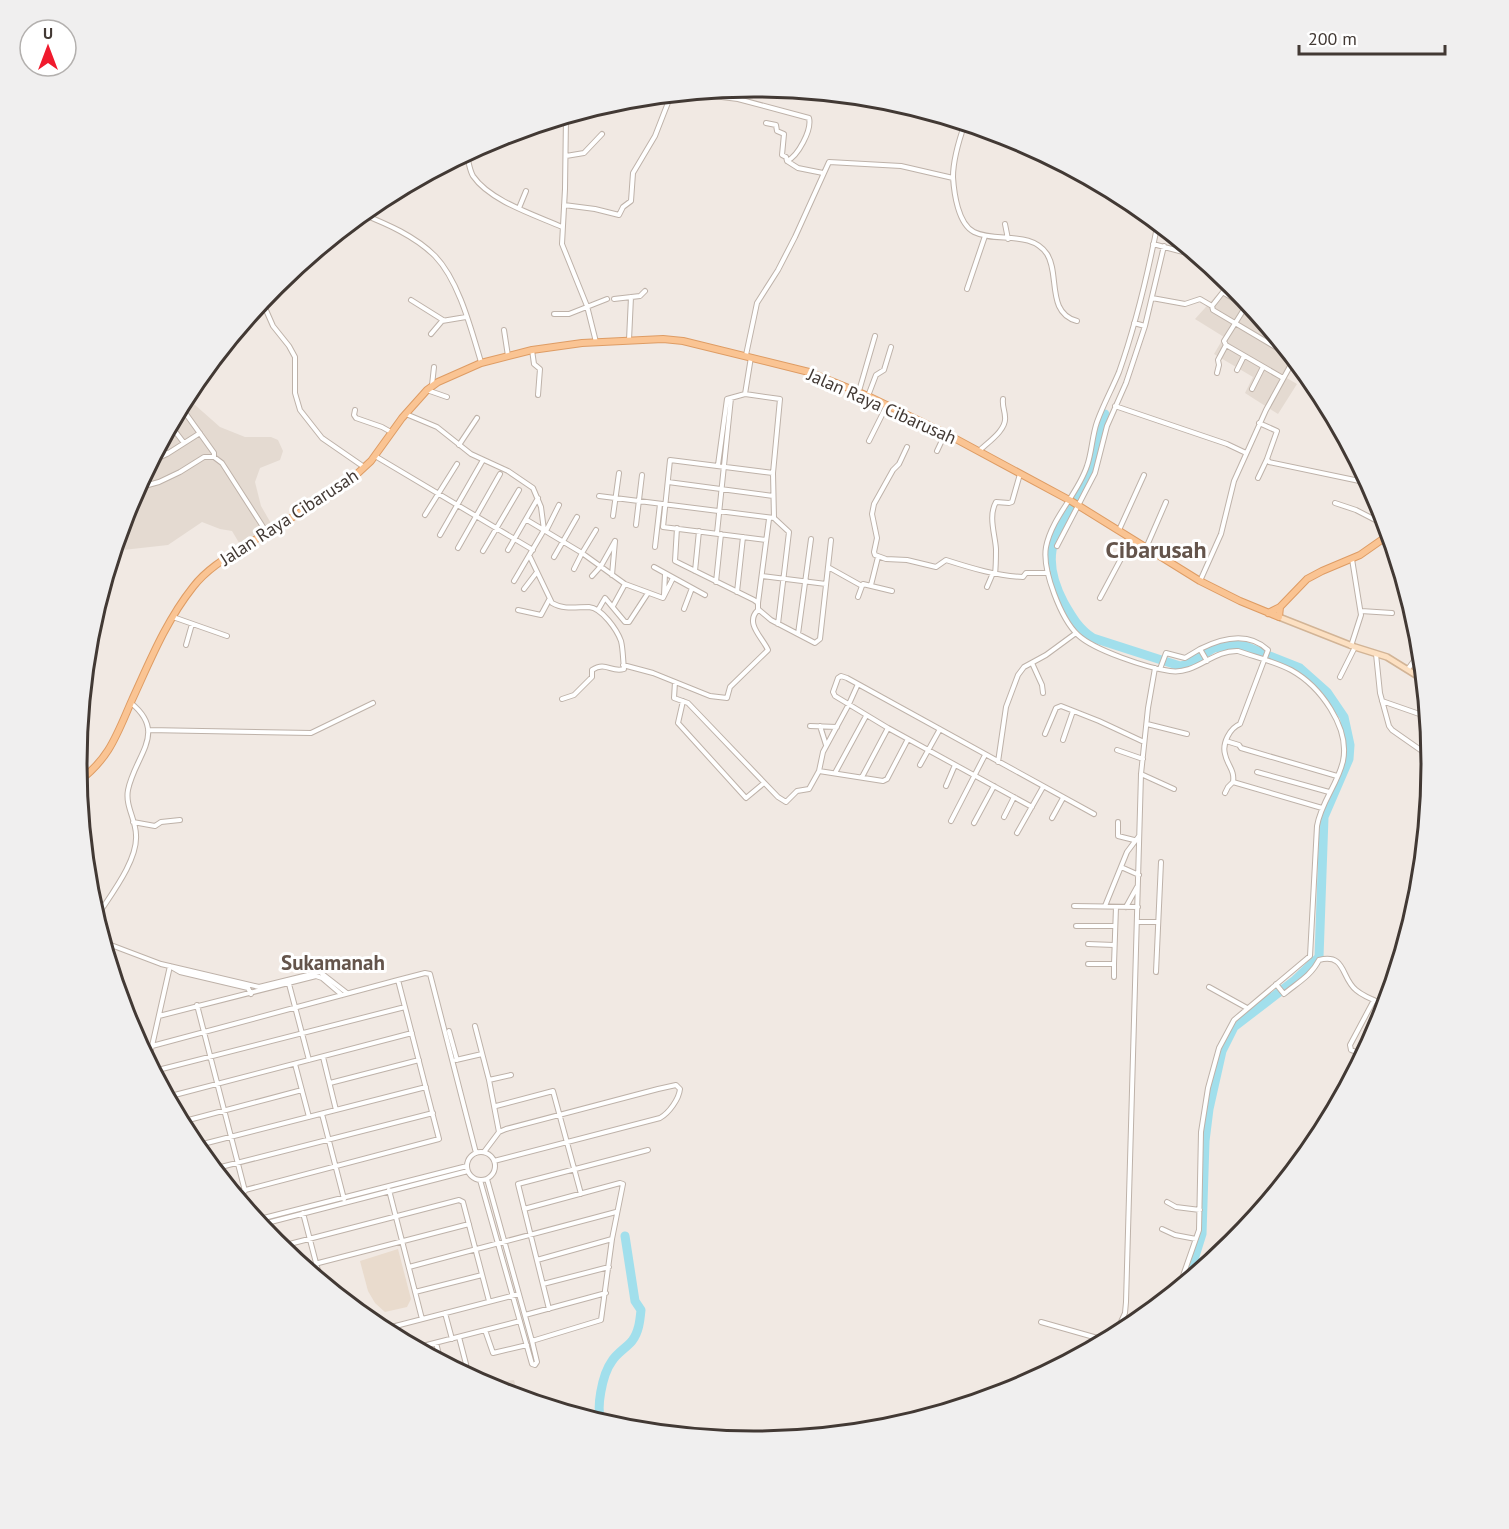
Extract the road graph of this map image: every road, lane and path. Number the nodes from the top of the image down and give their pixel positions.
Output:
1 (727, 98) edge
2 (668, 103) edge
3 (766, 123) dead end
4 (566, 125) edge
5 (963, 130) edge
6 (602, 134) dead end
7 (566, 156) junction
8 (787, 161) junction
9 (468, 162) edge
10 (824, 173) junction
11 (953, 178) junction
12 (526, 191) dead end
13 (564, 205) junction
14 (519, 208) junction
15 (372, 218) edge
16 (1005, 224) dead end
17 (562, 227) junction
18 (1156, 232) edge
19 (986, 236) junction
20 (1008, 238) junction
21 (1154, 244) junction
22 (1164, 246) junction
23 (1180, 251) edge
24 (967, 289) dead end
25 (645, 291) dead end
26 (1224, 292) edge
27 (631, 297) junction
28 (1152, 298) junction
29 (614, 299) dead end
30 (411, 300) dead end
31 (607, 300) dead end
32 (587, 306) junction
33 (1212, 306) junction
34 (266, 310) edge
35 (1244, 311) edge
36 (554, 314) dead end
37 (466, 317) junction
38 (444, 320) junction
39 (1077, 321) dead end
40 (1135, 323) junction
41 (1234, 324) junction
42 (1144, 326) junction
43 (504, 330) dead end
44 (430, 334) dead end
45 (875, 336) dead end
46 (629, 340) junction
47 (596, 342) junction
48 (1226, 345) junction
49 (891, 347) dead end
50 (1275, 347) edge
51 (532, 350) junction
52 (748, 355) junction
53 (508, 356) junction
54 (1244, 356) junction
55 (482, 363) junction
56 (1290, 366) edge
57 (434, 367) dead end
58 (1263, 367) junction
59 (1237, 370) dead end
60 (1217, 373) dead end
61 (1283, 378) junction
62 (1115, 384) junction
63 (429, 387) junction
64 (1124, 388) junction
65 (1252, 389) dead end
66 (859, 391) junction
67 (745, 394) junction
68 (538, 395) dead end
69 (868, 396) junction
70 (447, 397) dead end
71 (1003, 399) dead end
72 (1113, 403) junction
73 (887, 405) junction
74 (355, 410) dead end
75 (186, 414) edge
76 (405, 414) junction
77 (477, 418) dead end
78 (1259, 423) junction
79 (175, 432) edge
80 (391, 432) junction
81 (200, 433) junction
82 (945, 433) junction
83 (869, 441) dead end
84 (184, 444) junction
85 (459, 445) junction
86 (907, 447) dead end
87 (936, 451) dead end
88 (979, 451) junction
89 (165, 452) edge
90 (1246, 453) junction
91 (167, 454) junction
92 (163, 456) edge
93 (374, 456) junction
94 (213, 457) junction
95 (1267, 459) junction
96 (483, 460) junction
97 (457, 464) dead end
98 (721, 466) junction
99 (365, 468) junction
100 (1091, 470) junction
101 (619, 473) dead end
102 (773, 473) junction
103 (500, 474) dead end
104 (642, 474) dead end
105 (1020, 474) junction
106 (1144, 475) dead end
107 (1258, 478) dead end
108 (1358, 481) edge
109 (668, 482) junction
110 (149, 485) edge
111 (721, 488) junction
112 (519, 490) dead end
113 (438, 494) junction
114 (598, 496) dead end
115 (773, 496) junction
116 (539, 497) junction
117 (615, 498) junction
118 (639, 501) junction
119 (1166, 501) dead end
120 (1074, 503) junction
121 (1335, 503) dead end
122 (662, 504) junction
123 (458, 505) junction
124 (559, 505) dead end
125 (720, 511) junction
126 (425, 515) dead end
127 (476, 516) junction
128 (613, 516) dead end
129 (577, 517) dead end
130 (771, 518) junction
131 (527, 520) junction
132 (1375, 520) edge
133 (636, 525) dead end
134 (495, 528) junction
135 (677, 528) junction
136 (545, 530) junction
137 (596, 530) dead end
138 (699, 531) junction
139 (1119, 531) junction
140 (267, 533) junction
141 (719, 533) junction
142 (440, 536) dead end
143 (743, 537) junction
144 (811, 539) dead end
145 (514, 540) junction
146 (766, 540) junction
147 (831, 540) dead end
148 (1131, 540) junction
149 (1383, 540) edge
150 (563, 541) junction
151 (1057, 546) dead end
152 (458, 548) dead end
153 (655, 548) dead end
154 (1146, 548) junction
155 (483, 550) dead end
156 (508, 550) dead end
157 (533, 550) junction
158 (582, 553) junction
159 (530, 556) junction
160 (555, 556) dead end
161 (878, 557) junction
162 (1352, 559) junction
163 (601, 566) junction
164 (654, 567) dead end
165 (828, 567) junction
166 (574, 569) dead end
167 (695, 571) junction
168 (537, 572) junction
169 (1047, 573) junction
170 (665, 574) junction
171 (994, 574) junction
172 (612, 575) junction
173 (592, 576) dead end
174 (762, 576) junction
175 (673, 578) junction
176 (783, 579) junction
177 (514, 581) dead end
178 (1200, 581) junction
179 (716, 582) junction
180 (805, 582) junction
181 (625, 584) junction
182 (826, 584) junction
183 (871, 585) junction
184 (862, 586) junction
185 (987, 587) dead end
186 (692, 588) junction
187 (524, 589) dead end
188 (892, 591) dead end
189 (737, 592) junction
190 (648, 593) junction
191 (705, 595) dead end
192 (858, 597) dead end
193 (663, 598) junction
194 (1100, 598) dead end
195 (549, 599) junction
196 (758, 603) junction
197 (613, 606) junction
198 (1280, 607) junction
199 (684, 609) dead end
200 (758, 609) junction
201 (518, 610) dead end
202 (598, 610) junction
203 (1361, 611) junction
204 (1268, 613) junction
205 (1392, 613) dead end
206 (173, 617) junction
207 (1279, 617) junction
208 (192, 624) junction
209 (778, 624) junction
210 (1076, 633) junction
211 (798, 634) junction
212 (227, 636) dead end
213 (186, 645) dead end
214 (1353, 646) junction
215 (1200, 650) junction
216 (1376, 654) junction
217 (1266, 656) junction
218 (1207, 659) junction
219 (1413, 661) edge
220 (1032, 663) junction
221 (623, 665) junction
222 (1157, 669) junction
223 (1408, 669) junction
224 (1416, 674) edge
225 (1340, 677) dead end
226 (675, 682) junction
227 (858, 684) junction
228 (1043, 693) dead end
229 (562, 699) dead end
230 (683, 701) junction
231 (1382, 701) junction
232 (131, 703) junction
233 (373, 703) dead end
234 (849, 704) junction
235 (1073, 711) junction
236 (1420, 714) edge
237 (866, 716) junction
238 (1147, 724) junction
239 (810, 726) dead end
240 (820, 726) junction
241 (837, 727) junction
242 (888, 728) junction
243 (940, 729) junction
244 (148, 730) junction
245 (1045, 734) dead end
246 (1187, 734) dead end
247 (908, 740) junction
248 (1063, 740) dead end
249 (1227, 741) junction
250 (1144, 742) junction
251 (826, 745) junction
252 (928, 750) junction
253 (1117, 750) dead end
254 (1422, 751) dead end
255 (985, 755) junction
256 (1143, 759) junction
257 (998, 762) junction
258 (920, 765) dead end
259 (955, 765) junction
260 (819, 771) junction
261 (1257, 772) dead end
262 (835, 773) junction
263 (87, 774) edge
264 (1141, 774) junction
265 (975, 776) junction
266 (1337, 776) junction
267 (861, 777) junction
268 (1233, 782) junction
269 (764, 783) junction
270 (946, 786) dead end
271 (994, 786) junction
272 (1043, 788) junction
273 (1174, 789) dead end
274 (1329, 792) junction
275 (1225, 793) dead end
276 (1014, 797) junction
277 (1063, 798) junction
278 (1032, 807) junction
279 (1322, 808) junction
280 (1094, 814) dead end
281 (1004, 817) dead end
282 (1052, 818) dead end
283 (180, 820) dead end
284 (951, 821) dead end
285 (133, 822) junction
286 (1118, 822) dead end
287 (974, 824) dead end
288 (1017, 833) dead end
289 (1139, 835) junction
290 (1134, 840) junction
291 (1161, 862) dead end
292 (1121, 867) junction
293 (1139, 875) junction
294 (1138, 884) junction
295 (1074, 906) dead end
296 (1105, 906) junction
297 (1116, 907) junction
298 (1126, 907) junction
299 (1138, 907) junction
300 (103, 908) edge
301 (1137, 922) junction
302 (1157, 922) junction
303 (1076, 926) dead end
304 (1115, 926) junction
305 (1088, 944) dead end
306 (112, 945) edge
307 (1114, 945) junction
308 (1088, 964) dead end
309 (1114, 964) junction
310 (170, 966) junction
311 (1155, 972) dead end
312 (1114, 977) dead end
313 (398, 980) junction
314 (289, 984) junction
315 (1277, 986) junction
316 (1209, 987) dead end
317 (348, 993) junction
318 (251, 994) junction
319 (342, 995) junction
320 (1374, 1000) junction
321 (1378, 1002) edge
322 (197, 1005) junction
323 (295, 1007) junction
324 (405, 1007) junction
325 (1247, 1008) junction
326 (159, 1016) junction
327 (475, 1026) dead end
328 (449, 1030) dead end
329 (204, 1031) junction
330 (302, 1034) junction
331 (412, 1034) junction
332 (152, 1046) junction
333 (151, 1049) edge
334 (1357, 1052) edge
335 (482, 1054) junction
336 (211, 1057) junction
337 (323, 1057) junction
338 (309, 1060) junction
339 (419, 1060) junction
340 (455, 1061) junction
341 (295, 1064) junction
342 (161, 1069) edge
343 (512, 1075) dead end
344 (489, 1080) junction
345 (330, 1083) junction
346 (218, 1084) junction
347 (426, 1087) junction
348 (302, 1090) junction
349 (174, 1095) edge
350 (496, 1106) junction
351 (336, 1110) junction
352 (224, 1111) junction
353 (433, 1113) junction
354 (322, 1114) junction
355 (561, 1114) junction
356 (309, 1117) junction
357 (190, 1120) edge
358 (499, 1132) junction
359 (231, 1137) junction
360 (329, 1139) junction
361 (567, 1142) junction
362 (205, 1143) edge
363 (648, 1150) dead end
364 (483, 1152) junction
365 (476, 1153) junction
366 (494, 1161) junction
367 (238, 1162) junction
368 (222, 1167) edge
369 (336, 1167) junction
370 (467, 1169) junction
371 (574, 1169) junction
372 (487, 1179) junction
373 (480, 1180) junction
374 (388, 1189) junction
375 (245, 1191) junction
376 (242, 1192) edge
377 (581, 1194) junction
378 (345, 1200) junction
379 (1167, 1203) dead end
380 (524, 1209) junction
381 (1200, 1210) junction
382 (302, 1211) junction
383 (616, 1212) junction
384 (396, 1216) junction
385 (266, 1219) edge
386 (269, 1221) edge
387 (469, 1224) junction
388 (1162, 1229) dead end
389 (530, 1235) junction
390 (310, 1239) junction
391 (612, 1239) junction
392 (1196, 1239) junction
393 (402, 1242) junction
394 (506, 1242) junction
395 (291, 1243) edge
396 (500, 1244) junction
397 (475, 1250) junction
398 (537, 1260) junction
399 (316, 1264) junction
400 (313, 1265) edge
401 (409, 1267) junction
402 (609, 1267) junction
403 (317, 1269) edge
404 (482, 1275) junction
405 (1183, 1276) edge
406 (543, 1284) junction
407 (415, 1292) junction
408 (606, 1293) junction
409 (519, 1294) junction
410 (513, 1295) junction
411 (489, 1301) junction
412 (549, 1309) junction
413 (446, 1313) junction
414 (525, 1316) junction
415 (422, 1319) junction
416 (520, 1321) junction
417 (1041, 1322) dead end
418 (1120, 1323) edge
419 (394, 1326) edge
420 (485, 1330) junction
421 (459, 1337) junction
422 (452, 1338) junction
423 (1096, 1338) edge
424 (532, 1341) junction
425 (436, 1343) junction
426 (426, 1345) edge
427 (527, 1345) junction
428 (438, 1352) edge
429 (466, 1364) dead end

1 - 8 street
2 - 13 street
3 - 8 street
4 - 7 street
5 - 11 street
6 - 7 street
7 - 13 street
8 - 10 street
9 - 14 street
10 - 11 street
10 - 52 street
11 - 19 street
12 - 14 street
13 - 17 street
14 - 17 street
15 - 37 street
16 - 20 street
17 - 32 street
18 - 21 street
19 - 20 street
19 - 24 street
20 - 39 street
21 - 22 street
21 - 40 street
22 - 23 street
22 - 28 street
25 - 27 street
26 - 33 street
27 - 29 street
27 - 46 street
28 - 33 street
28 - 42 street
30 - 38 street
31 - 32 street
32 - 36 street
32 - 47 street
33 - 41 street
34 - 99 street
35 - 41 street
37 - 38 street
37 - 55 street
38 - 44 street
40 - 42 street
40 - 62 street
41 - 48 street
41 - 50 street
42 - 64 street
43 - 53 street
45 - 66 street
46 - 47 main road, Jalan Raya Cibarusah
46 - 52 main road, Jalan Raya Cibarusah
47 - 51 main road, Jalan Raya Cibarusah
48 - 54 street
48 - 60 street
49 - 69 street
51 - 53 main road, Jalan Raya Cibarusah
51 - 68 street
52 - 66 main road, Jalan Raya Cibarusah
52 - 67 street
53 - 55 main road, Jalan Raya Cibarusah
54 - 58 street
54 - 59 street
55 - 63 main road, Jalan Raya Cibarusah
56 - 61 street
57 - 63 street
58 - 61 street
58 - 65 street
61 - 78 street
62 - 64 street
62 - 72 street
63 - 70 street
63 - 76 main road, Jalan Raya Cibarusah
64 - 72 street
66 - 69 main road, Jalan Raya Cibarusah
67 - 98 street
67 - 102 street
69 - 73 main road, Jalan Raya Cibarusah
71 - 88 street
72 - 90 street
72 - 100 street
72 - 100 street
73 - 82 main road, Jalan Raya Cibarusah
73 - 83 street
74 - 80 street
75 - 81 street
76 - 80 main road, Jalan Raya Cibarusah
76 - 85 street
77 - 85 street
78 - 90 street
78 - 95 street
79 - 84 street
80 - 93 main road, Jalan Raya Cibarusah
81 - 84 street
81 - 94 street
82 - 87 street
82 - 88 main road, Jalan Raya Cibarusah
84 - 91 street
85 - 96 street
86 - 161 street
88 - 105 main road, Jalan Raya Cibarusah
89 - 91 street
90 - 178 street
91 - 92 street
93 - 99 main road, Jalan Raya Cibarusah
93 - 113 street
94 - 110 street
94 - 140 street
95 - 107 street
95 - 108 street
96 - 116 street
96 - 123 street
97 - 113 street
98 - 102 street
98 - 109 street
98 - 111 street
99 - 140 main road, Jalan Raya Cibarusah
100 - 120 street
100 - 120 street
101 - 117 street
102 - 115 street
103 - 127 street
104 - 118 street
105 - 120 main road, Jalan Raya Cibarusah
105 - 171 street
106 - 139 street
109 - 111 street
109 - 122 street
111 - 115 street
111 - 125 street
112 - 134 street
113 - 123 street
113 - 126 street
114 - 117 street
115 - 130 street
116 - 131 street
116 - 136 street
117 - 118 street
117 - 128 street
118 - 122 street
118 - 133 street
119 - 154 street
120 - 139 main road, Jalan Raya Cibarusah
120 - 151 street
120 - 169 street
121 - 132 street
122 - 125 street
122 - 135 street
122 - 153 street
123 - 127 street
123 - 142 street
124 - 136 street
125 - 130 street
125 - 141 street
127 - 134 street
127 - 152 street
129 - 150 street
130 - 146 street
130 - 176 street
131 - 136 street
131 - 145 street
134 - 145 street
134 - 155 street
135 - 138 street
135 - 167 street
136 - 150 street
136 - 157 street
137 - 158 street
138 - 141 street
138 - 167 street
139 - 148 main road, Jalan Raya Cibarusah
140 - 206 main road, Jalan Raya Cibarusah
141 - 143 street
141 - 179 street
143 - 146 street
143 - 189 street
144 - 180 street
145 - 156 street
145 - 157 street
146 - 174 street
147 - 165 street
148 - 154 main road, Jalan Raya Cibarusah
148 - 194 street
149 - 162 main road
150 - 158 street
150 - 160 street
154 - 178 main road, Jalan Raya Cibarusah
157 - 159 street
158 - 163 street
158 - 166 street
159 - 168 street
159 - 177 street
161 - 171 street
161 - 183 street
162 - 198 main road
162 - 203 street
163 - 172 street
163 - 172 street
163 - 173 street
164 - 170 street
165 - 182 street
165 - 184 street
167 - 179 street
168 - 187 street
168 - 195 street
169 - 171 street
169 - 210 street
170 - 175 street
170 - 193 street
171 - 185 street
172 - 181 street
174 - 176 street
174 - 196 street
175 - 186 street
175 - 193 street
176 - 180 street
176 - 209 street
178 - 204 main road, Jalan Raya Cibarusah
179 - 189 street
180 - 182 street
180 - 211 street
181 - 190 street
181 - 197 street
182 - 211 street
183 - 184 street
183 - 188 street
184 - 192 street
186 - 191 street
186 - 199 street
189 - 196 street
190 - 193 street
190 - 197 street
195 - 201 street
195 - 202 street
196 - 200 street
197 - 202 street
198 - 204 main road
198 - 207 main road
200 - 209 street
200 - 226 street
202 - 221 street
203 - 205 street
203 - 214 street
204 - 207 main road, Jalan Raya Cibarusah
206 - 208 street
206 - 232 main road, Jalan Raya Cibarusah
207 - 214 street
208 - 212 street
208 - 213 street
209 - 211 street
210 - 220 street
210 - 222 street
214 - 216 street
214 - 225 street
215 - 217 street
215 - 218 street
215 - 222 street
216 - 223 street
216 - 231 street
217 - 218 street
217 - 249 street
217 - 266 street
218 - 222 street
219 - 223 street
220 - 228 street
220 - 257 street
221 - 226 street
221 - 229 street
222 - 238 street
223 - 224 street
226 - 230 street
227 - 234 street
227 - 234 street
227 - 243 street
230 - 269 street
230 - 269 street
231 - 236 street
231 - 254 street
232 - 244 street
232 - 263 main road, Jalan Raya Cibarusah
233 - 244 street
234 - 237 street
234 - 241 street
235 - 245 street
235 - 248 street
235 - 250 street
237 - 242 street
237 - 262 street
238 - 246 street
238 - 250 street
239 - 240 street
240 - 241 street
240 - 251 street
241 - 251 street
242 - 247 street
242 - 267 street
243 - 252 street
243 - 255 street
244 - 285 street
247 - 252 street
247 - 267 street
249 - 266 street
249 - 268 street
250 - 256 street
251 - 260 street
252 - 258 street
252 - 259 street
253 - 256 street
255 - 257 street
255 - 265 street
256 - 264 street
257 - 272 street
259 - 265 street
259 - 270 street
260 - 262 street
260 - 269 street
261 - 274 street
262 - 267 street
264 - 273 street
264 - 289 street
265 - 271 street
265 - 284 street
266 - 274 street
268 - 275 street
268 - 279 street
271 - 276 street
271 - 287 street
272 - 277 street
272 - 278 street
274 - 279 street
276 - 278 street
276 - 281 street
277 - 280 street
277 - 282 street
278 - 288 street
279 - 315 street
283 - 285 street
285 - 300 street
286 - 290 street
289 - 290 street
289 - 293 street
290 - 292 street
291 - 302 street
292 - 293 street
292 - 296 street
293 - 294 street
294 - 298 street
294 - 299 street
295 - 296 street
296 - 297 street
297 - 298 street
297 - 304 street
298 - 299 street
299 - 301 street
301 - 302 street
301 - 418 street
302 - 311 street
303 - 304 street
304 - 307 street
305 - 307 street
306 - 310 street
307 - 309 street
308 - 309 street
309 - 312 street
310 - 317 street
310 - 318 street
310 - 326 street
313 - 317 street
313 - 324 street
313 - 340 street
314 - 318 street
314 - 319 street
314 - 323 street
315 - 320 street
315 - 325 street
316 - 325 street
317 - 319 street
318 - 322 street
319 - 323 street
320 - 321 street
320 - 334 street
322 - 326 street
322 - 329 street
323 - 329 street
323 - 330 street
324 - 330 street
324 - 331 street
325 - 381 street
326 - 332 street
327 - 335 street
328 - 340 street
329 - 332 street
329 - 336 street
330 - 336 street
330 - 338 street
331 - 337 street
331 - 339 street
332 - 333 street
335 - 340 street
335 - 344 street
336 - 342 street
336 - 346 street
337 - 338 street
337 - 345 street
338 - 341 street
339 - 345 street
339 - 347 street
340 - 365 street
341 - 346 street
341 - 348 street
343 - 344 street
344 - 350 street
345 - 351 street
346 - 349 street
346 - 352 street
347 - 351 street
347 - 353 street
348 - 352 street
348 - 356 street
350 - 355 street
350 - 358 street
351 - 354 street
352 - 357 street
352 - 359 street
353 - 360 street
353 - 369 street
354 - 356 street
354 - 360 street
355 - 358 street
355 - 361 street
355 - 361 street
356 - 359 street
358 - 364 street
359 - 362 street
359 - 367 street
360 - 367 street
360 - 369 street
361 - 366 street
361 - 371 street
363 - 371 street
364 - 365 street
364 - 366 street
365 - 370 street
366 - 372 street
367 - 368 street
367 - 375 street
369 - 375 street
369 - 378 street
370 - 373 street
370 - 374 street
371 - 377 street
371 - 380 street
372 - 373 street
372 - 394 street
373 - 396 street
374 - 378 street
374 - 384 street
375 - 376 street
377 - 380 street
377 - 383 street
378 - 382 street
379 - 381 street
380 - 389 street
381 - 392 street
382 - 385 street
382 - 386 street
382 - 390 street
383 - 389 street
383 - 391 street
384 - 387 street
384 - 390 street
384 - 393 street
387 - 393 street
387 - 397 street
388 - 392 street
389 - 394 street
389 - 398 street
390 - 395 street
390 - 399 street
391 - 398 street
391 - 402 street
392 - 405 street
393 - 399 street
393 - 401 street
394 - 396 street
394 - 409 street
396 - 397 street
396 - 410 street
397 - 401 street
397 - 404 street
398 - 406 street
399 - 400 street
399 - 403 street
401 - 407 street
402 - 406 street
402 - 408 street
404 - 407 street
404 - 411 street
406 - 412 street
407 - 415 street
408 - 412 street
408 - 424 street
409 - 410 street
409 - 414 street
410 - 411 street
410 - 416 street
411 - 413 street
412 - 414 street
413 - 415 street
413 - 422 street
414 - 424 street
415 - 419 street
416 - 420 street
416 - 427 street
417 - 423 street
420 - 421 street
420 - 427 street
421 - 422 street
421 - 429 street
422 - 425 street
424 - 427 street
425 - 426 street
425 - 428 street

